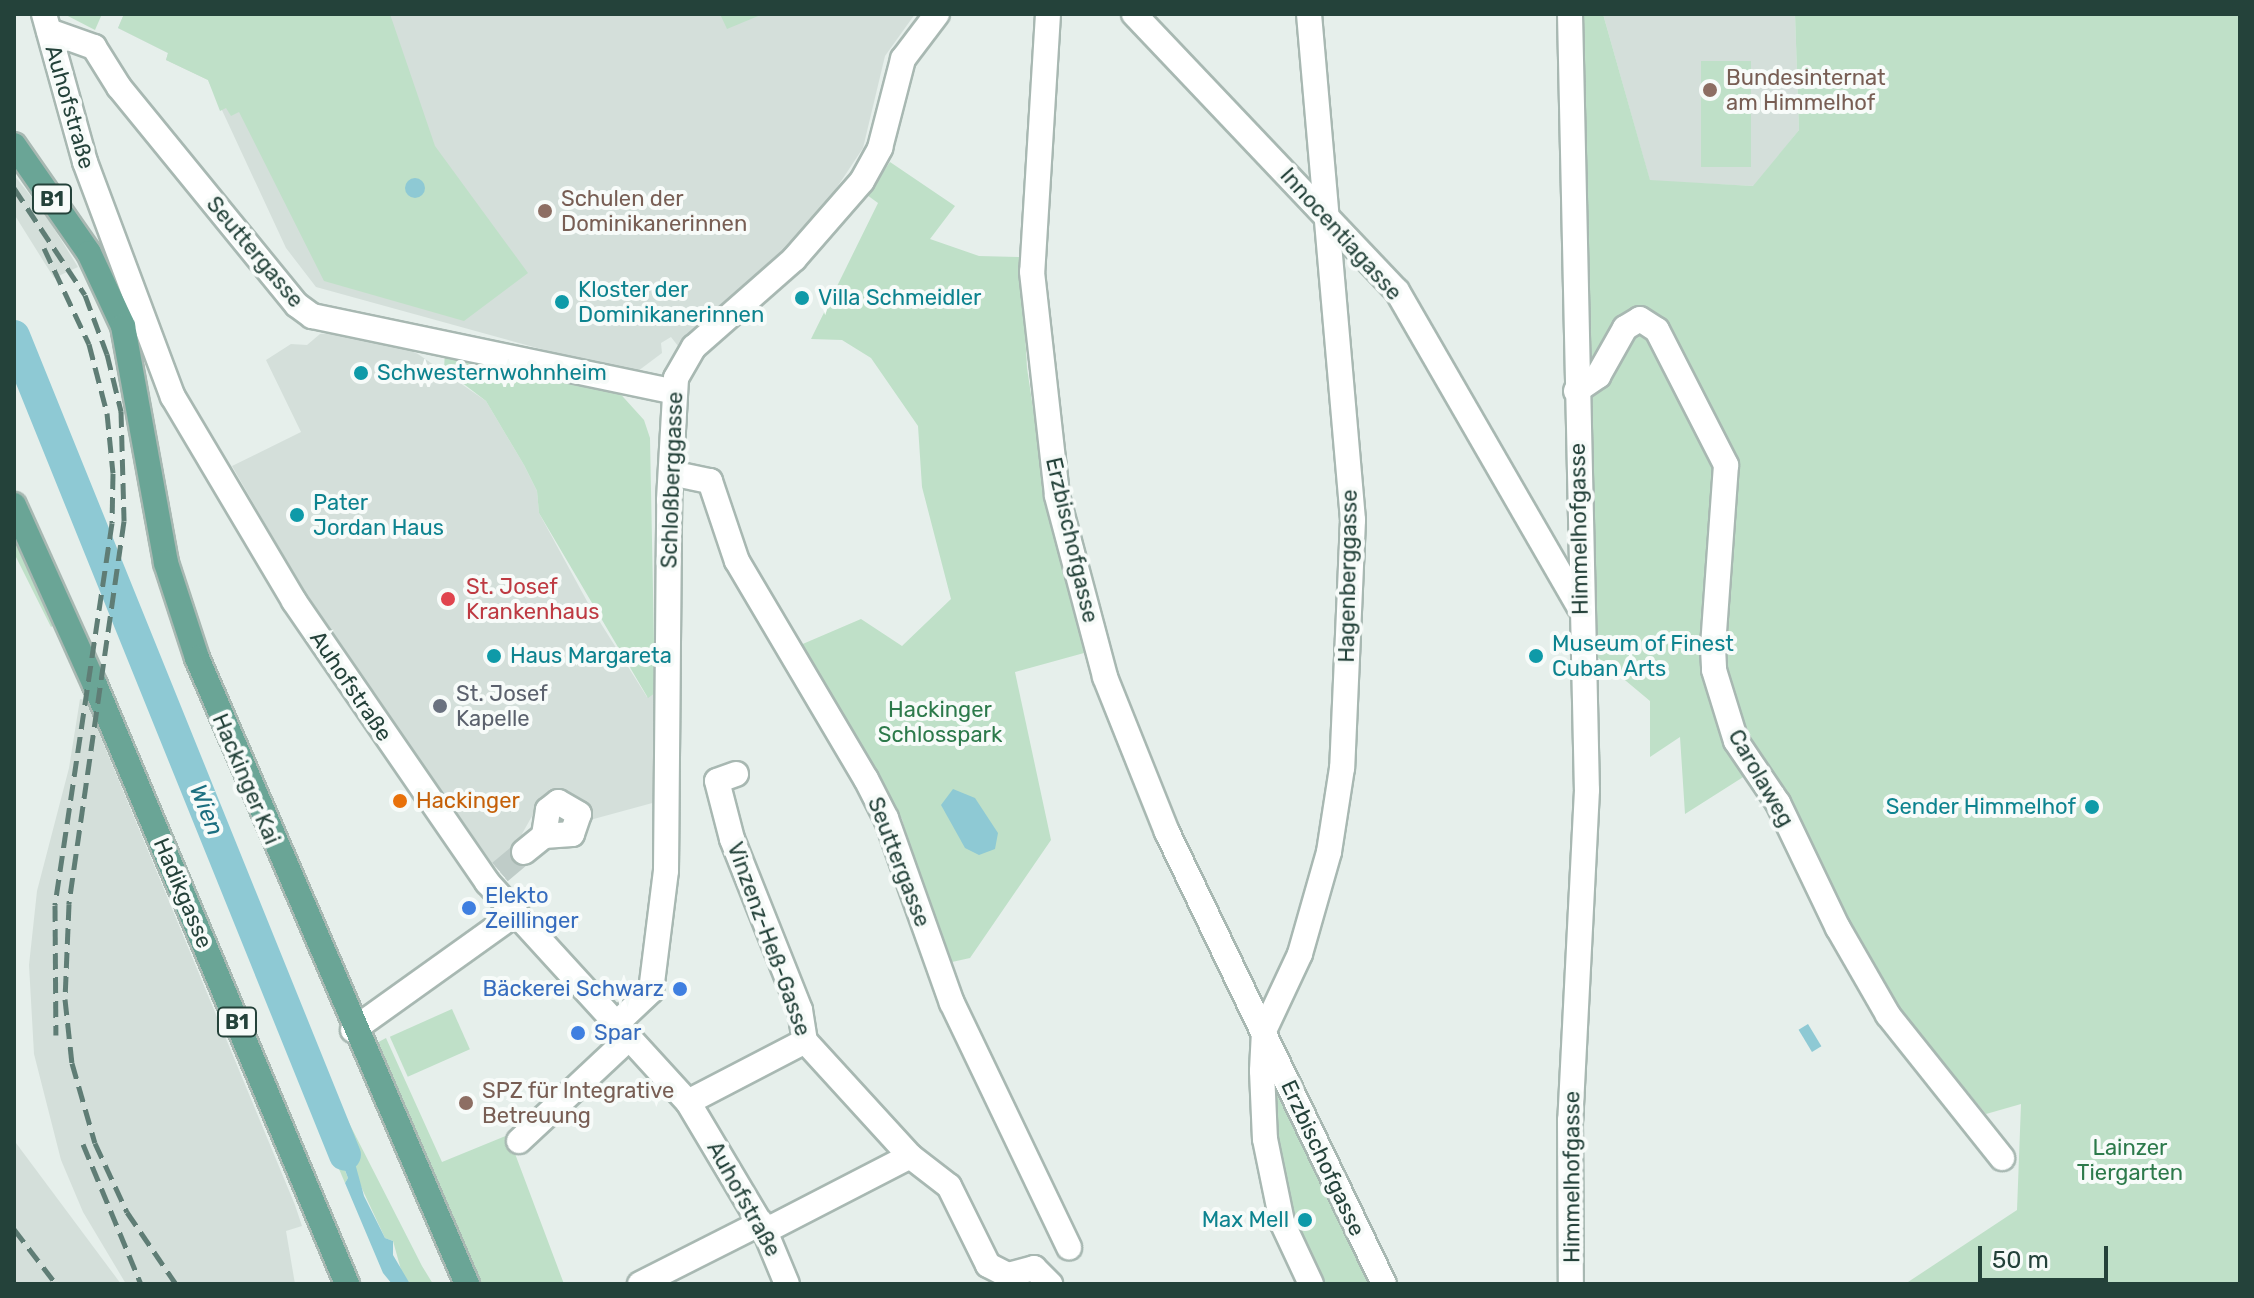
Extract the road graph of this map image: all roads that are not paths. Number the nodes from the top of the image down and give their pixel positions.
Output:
1 (937, 14) edge
2 (1048, 14) edge
3 (1134, 14) edge
4 (1309, 14) edge
5 (1570, 14) edge
6 (46, 23) edge
7 (14, 145) edge
8 (1325, 213) junction
9 (672, 391) junction
10 (1576, 391) junction
11 (671, 473) junction
12 (14, 505) edge
13 (1581, 608) junction
14 (736, 774) dead end
15 (544, 836) dead end
16 (524, 852) tunnel mouth
17 (515, 914) junction
18 (353, 1030) junction
19 (623, 1031) junction
20 (1264, 1031) junction
21 (805, 1041) junction
22 (688, 1102) junction
23 (519, 1141) dead end
24 (910, 1156) junction
25 (2002, 1158) dead end
26 (763, 1227) junction
27 (1069, 1247) dead end
28 (347, 1284) edge
29 (467, 1284) edge
30 (640, 1284) edge
31 (787, 1284) edge
32 (1050, 1284) edge
33 (1311, 1284) edge
34 (1384, 1284) edge
35 (1571, 1284) edge

1 - 9 street, Schloßberggasse
2 - 20 street, Erzbischofgasse
3 - 8 street, Innocentiagasse
4 - 8 street, Hagenberggasse
5 - 10 street, Himmelhofgasse
6 - 9 street, Seuttergasse
6 - 17 street, Auhofstraße
7 - 18 main road, Hackinger Kai / B1
8 - 13 street, Innocentiagasse
8 - 20 street, Hagenberggasse
9 - 11 street, Schloßberggasse
10 - 13 street, Himmelhofgasse
10 - 25 street, Carolaweg
11 - 19 street, Schloßberggasse
11 - 27 street, Seuttergasse
12 - 28 main road, Hadikgasse / B1
13 - 35 street, Himmelhofgasse
14 - 21 street, Vinzenz-Heß-Gasse
15 - 16 street
17 - 18 street
17 - 19 street, Auhofstraße
18 - 29 main road, Hackinger Kai / B1
19 - 22 street, Auhofstraße
19 - 23 street, Schloßberggasse
20 - 33 street, Erzbischofgasse
20 - 34 street, Erzbischofgasse
21 - 22 street
21 - 24 street, Vinzenz-Heß-Gasse
22 - 26 street, Auhofstraße
24 - 26 street
24 - 32 street, Vinzenz-Heß-Gasse
26 - 30 street
26 - 31 street, Auhofstraße

